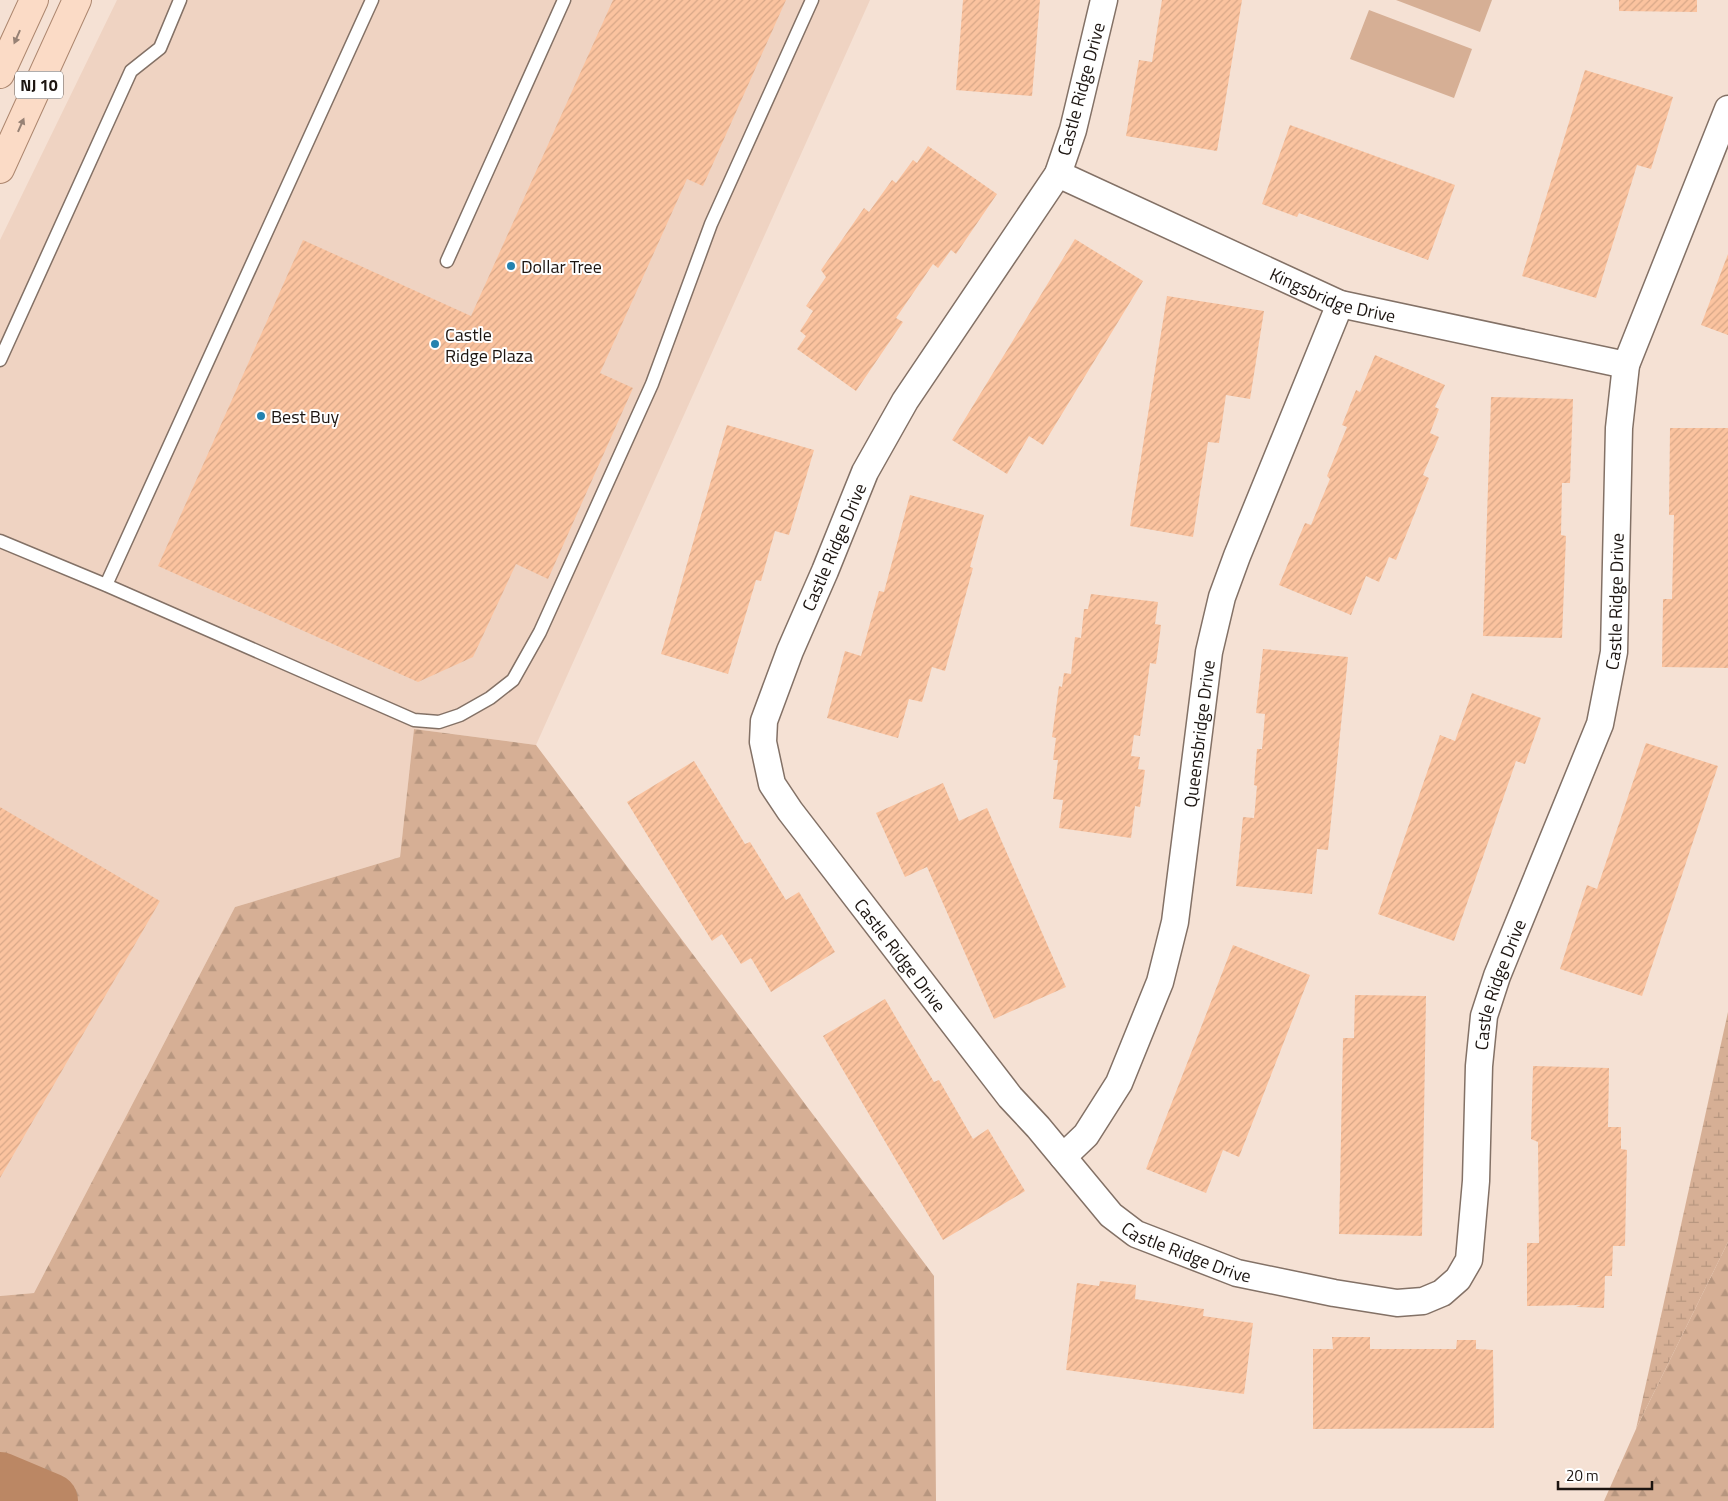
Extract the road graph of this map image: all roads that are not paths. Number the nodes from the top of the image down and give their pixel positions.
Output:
1 (34, 0) edge
2 (78, 0) edge
3 (180, 0) edge
4 (372, 0) edge
5 (564, 0) edge
6 (812, 0) edge
7 (1104, 0) edge
8 (0, 74) edge
9 (1728, 109) edge
10 (0, 169) edge
11 (1058, 174) junction
12 (447, 261) dead end
13 (1340, 304) junction
14 (0, 360) edge
15 (1626, 365) junction
16 (0, 541) edge
17 (106, 586) junction
18 (1063, 1157) junction

1 -> 8 main road, NJ 10
10 -> 2 main road, NJ 10
3 - 14 lane
4 - 17 lane
5 - 12 lane
6 - 17 lane
7 - 11 street, Castle Ridge Drive
9 - 15 street, Castle Ridge Drive
11 - 13 street, Kingsbridge Drive
11 - 18 street, Castle Ridge Drive
13 - 15 street, Kingsbridge Drive
13 - 18 street, Queensbridge Drive
15 - 18 street, Castle Ridge Drive
16 - 17 lane

